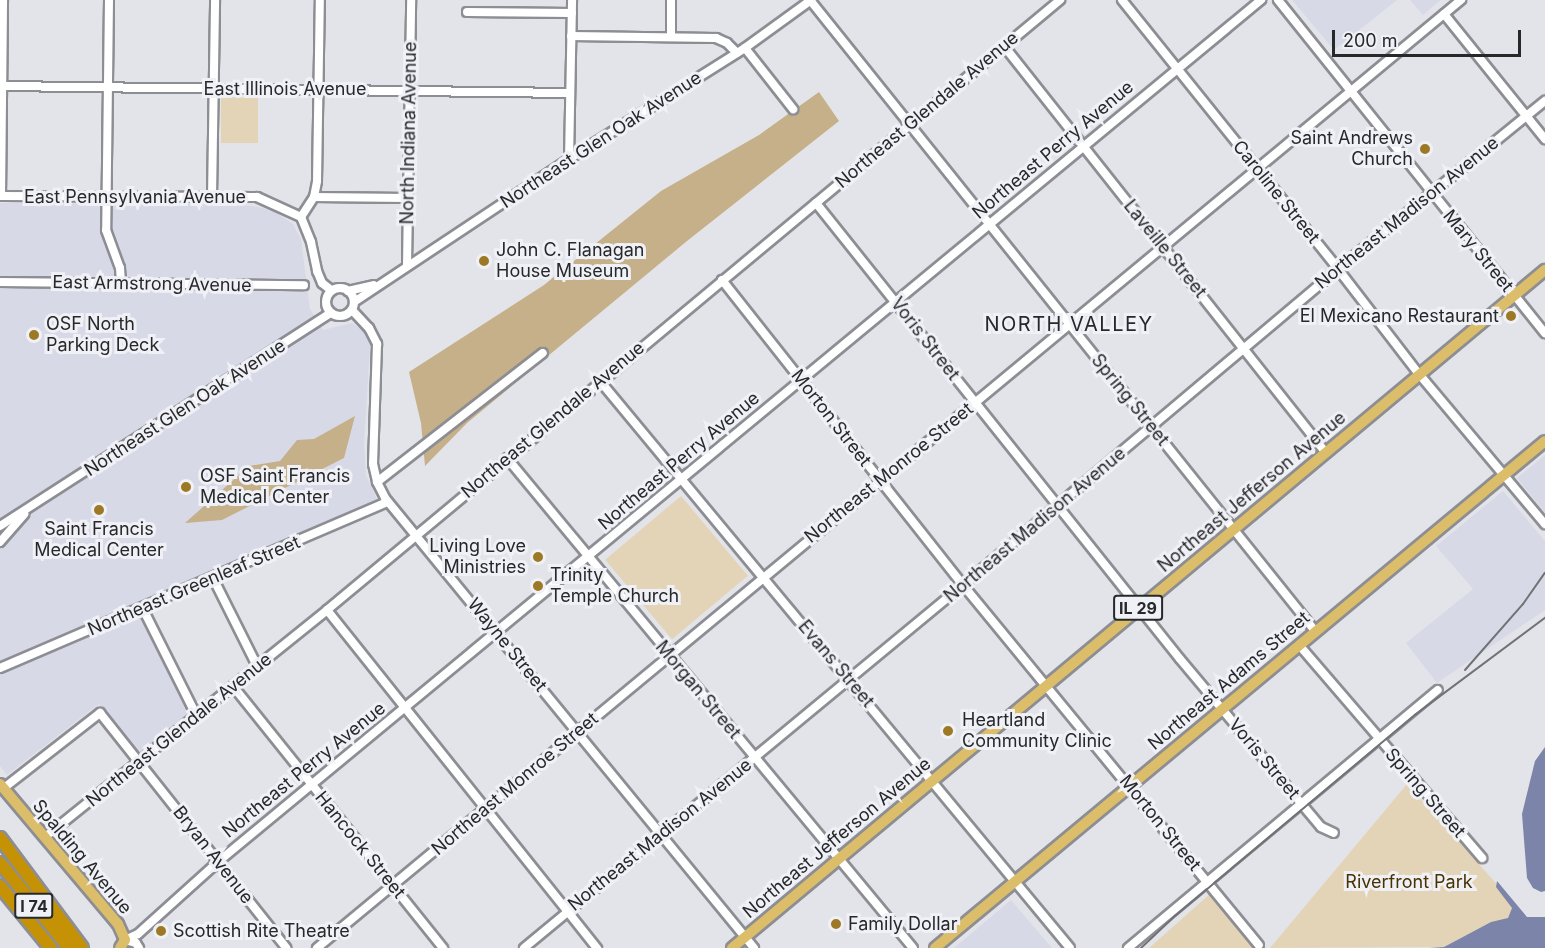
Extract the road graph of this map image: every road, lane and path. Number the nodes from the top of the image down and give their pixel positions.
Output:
1 (3, 0) edge
2 (109, 0) edge
3 (215, 0) edge
4 (320, 0) edge
5 (411, 0) edge
6 (572, 0) edge
7 (671, 0) edge
8 (811, 0) edge
9 (1060, 0) edge
10 (1122, 0) edge
11 (1261, 0) edge
12 (1278, 0) edge
13 (1461, 0) edge
14 (467, 12) dead end
15 (572, 13) junction
16 (1444, 14) junction
17 (572, 36) junction
18 (671, 37) junction
19 (1004, 46) junction
20 (741, 51) junction
21 (1176, 68) junction
22 (1, 86) edge
23 (108, 87) junction
24 (214, 88) junction
25 (319, 89) junction
26 (410, 90) junction
27 (1351, 92) junction
28 (570, 93) junction
29 (1545, 101) edge
30 (793, 109) dead end
31 (570, 116) junction
32 (1527, 116) junction
33 (909, 124) junction
34 (1545, 139) edge
35 (598, 141) junction
36 (1084, 146) junction
37 (569, 160) junction
38 (1258, 170) junction
39 (1432, 193) junction
40 (1, 196) edge
41 (106, 196) junction
42 (314, 196) junction
43 (212, 197) junction
44 (408, 198) junction
45 (816, 203) junction
46 (301, 217) junction
47 (989, 224) junction
48 (1164, 248) junction
49 (407, 266) junction
50 (1338, 269) junction
51 (1545, 270) edge
52 (390, 278) junction
53 (722, 280) junction
54 (0, 282) edge
55 (121, 284) junction
56 (304, 285) dead end
57 (331, 290) junction
58 (348, 291) junction
59 (1514, 296) junction
60 (896, 302) junction
61 (353, 306) junction
62 (330, 313) junction
63 (1071, 325) junction
64 (1545, 333) edge
65 (1245, 348) junction
66 (543, 353) dead end
67 (1419, 374) junction
68 (801, 380) junction
69 (600, 381) junction
70 (975, 403) junction
71 (1151, 426) junction
72 (1545, 441) edge
73 (1326, 453) junction
74 (507, 458) junction
75 (1504, 474) junction
76 (682, 480) junction
77 (879, 481) junction
78 (376, 482) junction
79 (38, 502) junction
80 (388, 502) junction
81 (1058, 505) junction
82 (1545, 524) edge
83 (0, 526) edge
84 (1233, 529) junction
85 (416, 535) junction
86 (0, 542) edge
87 (588, 557) junction
88 (762, 577) junction
89 (213, 578) junction
90 (963, 585) junction
91 (1139, 606) junction
92 (143, 609) junction
93 (327, 610) junction
94 (1315, 632) junction
95 (497, 633) junction
96 (1299, 645) junction
97 (669, 655) junction
98 (257, 666) junction
99 (0, 668) edge
100 (848, 679) junction
101 (1045, 685) junction
102 (233, 686) junction
103 (1438, 690) dead end
104 (405, 708) junction
105 (1222, 709) junction
106 (196, 715) junction
107 (577, 733) junction
108 (1377, 740) junction
109 (754, 757) junction
110 (140, 762) junction
111 (932, 780) junction
112 (312, 785) junction
113 (2, 786) edge
114 (1129, 786) junction
115 (1301, 802) junction
116 (485, 808) junction
117 (1334, 833) dead end
118 (661, 834) junction
119 (45, 837) junction
120 (0, 838) edge
121 (839, 858) junction
122 (1482, 858) dead end
123 (219, 861) junction
124 (0, 863) edge
125 (1016, 880) junction
126 (1207, 882) junction
127 (393, 885) junction
128 (0, 886) edge
129 (0, 897) edge
130 (567, 911) junction
131 (745, 937) junction
132 (123, 944) edge
133 (1259, 945) dead end
134 (45, 948) edge
135 (51, 948) edge
136 (69, 948) edge
137 (82, 948) edge
138 (139, 948) edge
139 (286, 948) edge
140 (317, 948) edge
141 (443, 948) edge
142 (524, 948) edge
143 (597, 948) edge
144 (732, 948) edge
145 (754, 948) edge
146 (913, 948) edge
147 (935, 948) edge
148 (1070, 948) edge
149 (1128, 948) edge

1 - 22 street
2 - 23 street
3 - 24 street
4 - 25 street
5 - 26 street, North Indiana Avenue
6 - 15 street
7 - 18 street
8 - 20 street, Northeast Glen Oak Avenue
8 - 33 street, Spring Street
9 - 19 street, Northeast Glendale Avenue
10 - 21 street, Caroline Street
11 - 21 street, Northeast Perry Avenue
12 - 27 street, Mary Street
13 - 16 street, Northeast Monroe Street
14 - 15 street
15 - 17 street
16 - 27 street, Northeast Monroe Street
16 - 32 street
17 - 18 street
17 - 28 street
18 - 20 street
19 - 33 street, Northeast Glendale Avenue
19 - 36 street, Laveille Street
20 - 30 street
20 - 35 street, Northeast Glen Oak Avenue
21 - 36 street, Northeast Perry Avenue
21 - 38 street, Caroline Street
22 - 23 street, East Illinois Avenue
22 - 40 street
23 - 24 street, East Illinois Avenue
23 - 41 street
24 - 25 street, East Illinois Avenue
24 - 43 street
25 - 26 street, East Illinois Avenue
25 - 42 street
26 - 28 street, East Illinois Avenue
26 - 44 street, North Indiana Avenue
27 - 38 street, Northeast Monroe Street
27 - 39 street, Mary Street
28 - 31 street
29 - 32 street, Northeast Madison Avenue
31 - 35 street
31 - 37 street
32 - 34 street
32 - 39 street, Northeast Madison Avenue
33 - 45 street, Northeast Glendale Avenue
33 - 47 street, Spring Street
35 - 37 street, Northeast Glen Oak Avenue
36 - 47 street, Northeast Perry Avenue
36 - 48 street, Laveille Street
37 - 49 street, Northeast Glen Oak Avenue
38 - 48 street, Northeast Monroe Street
38 - 50 street, Caroline Street
39 - 50 street, Northeast Madison Avenue
39 - 59 street, Mary Street
40 - 41 street, East Pennsylvania Avenue
41 - 43 street, East Pennsylvania Avenue
41 - 55 street
42 - 44 street
42 - 46 street
43 - 46 street, East Pennsylvania Avenue
44 - 49 street, North Indiana Avenue
45 - 53 street, Northeast Glendale Avenue
45 - 60 street, Voris Street
46 - 57 street
47 - 60 street, Northeast Perry Avenue
47 - 63 street, Spring Street
48 - 63 street, Northeast Monroe Street
48 - 65 street, Laveille Street
49 - 52 street, Northeast Glen Oak Avenue
50 - 65 street, Northeast Madison Avenue
50 - 67 street, Caroline Street
51 - 59 main road, Northeast Jefferson Avenue / IL 29
52 - 58 street, Northeast Glen Oak Avenue
52 - 61 street, Northeast Glen Oak Avenue
53 - 68 street, Morton Street
53 - 69 street, Northeast Glendale Avenue
54 - 55 street, East Armstrong Avenue
55 - 56 street, East Armstrong Avenue
57 - 58 street
57 - 62 street
58 - 61 street
59 - 64 street, Mary Street
59 - 67 main road, Northeast Jefferson Avenue / IL 29
60 - 68 street, Northeast Perry Avenue
60 - 70 street, Voris Street
61 - 62 street
61 - 78 street, Wayne Street
62 - 79 street, Northeast Glen Oak Avenue
63 - 70 street, Northeast Monroe Street
63 - 71 street, Spring Street
65 - 71 street, Northeast Madison Avenue
65 - 73 street, Laveille Street
66 - 78 street
67 - 73 main road, Northeast Jefferson Avenue / IL 29
67 - 75 street, Caroline Street
68 - 76 street, Northeast Perry Avenue
68 - 77 street, Morton Street
69 - 74 street, Northeast Glendale Avenue
69 - 76 street, Evans Street
70 - 77 street, Northeast Monroe Street
70 - 81 street, Voris Street
71 - 81 street, Northeast Madison Avenue
71 - 84 street, Spring Street
72 - 75 main road, Northeast Adams Street
73 - 84 main road, Northeast Jefferson Avenue / IL 29
74 - 85 street, Northeast Glendale Avenue
74 - 87 street, Morgan Street
75 - 82 street, Caroline Street
75 - 94 main road, Northeast Adams Street
76 - 87 street, Northeast Perry Avenue
76 - 88 street, Evans Street
77 - 88 street, Northeast Monroe Street
77 - 90 street, Morton Street
78 - 80 street, Wayne Street
79 - 83 street, Northeast Glen Oak Avenue
79 - 86 street, Northeast Glen Oak Avenue
80 - 85 street, Wayne Street
80 - 89 street, Northeast Greenleaf Street
81 - 90 street, Northeast Madison Avenue
81 - 91 street, Voris Street
84 - 91 main road, Northeast Jefferson Avenue / IL 29
84 - 94 street, Spring Street
85 - 93 street, Northeast Glendale Avenue
85 - 95 street, Wayne Street
87 - 95 street, Northeast Perry Avenue
87 - 97 street, Morgan Street
88 - 97 street, Northeast Monroe Street
88 - 100 street, Evans Street
89 - 92 street, Northeast Greenleaf Street
89 - 98 street
90 - 100 street, Northeast Madison Avenue
90 - 101 street, Morton Street
91 - 101 main road, Northeast Jefferson Avenue / IL 29
91 - 105 street, Voris Street
92 - 99 street, Northeast Greenleaf Street
92 - 106 street
93 - 98 street, Northeast Glendale Avenue
93 - 104 street
94 - 96 main road, Northeast Adams Street
95 - 104 street, Northeast Perry Avenue
95 - 107 street, Wayne Street
96 - 105 main road, Northeast Adams Street
96 - 108 street, Spring Street
97 - 107 street, Northeast Monroe Street
97 - 109 street, Morgan Street
98 - 102 street, Northeast Glendale Avenue
100 - 109 street, Northeast Madison Avenue
100 - 111 street, Evans Street
101 - 111 main road, Northeast Jefferson Avenue / IL 29
101 - 114 street, Morton Street
102 - 106 street, Northeast Glendale Avenue
102 - 112 street, Hancock Street
103 - 108 street
104 - 112 street, Northeast Perry Avenue
104 - 116 street
105 - 114 main road, Northeast Adams Street
105 - 115 street, Voris Street
106 - 110 street, Northeast Glendale Avenue
107 - 116 street, Northeast Monroe Street
107 - 118 street, Wayne Street
108 - 115 street
108 - 122 street, Spring Street
109 - 118 street, Northeast Madison Avenue
109 - 121 street, Morgan Street
110 - 113 street, Bryan Avenue
110 - 119 street, Northeast Glendale Avenue
110 - 123 street, Bryan Avenue
111 - 121 main road, Northeast Jefferson Avenue / IL 29
111 - 125 street, Evans Street
112 - 123 street, Northeast Perry Avenue
112 - 127 street, Hancock Street
113 - 119 main road, Spalding Avenue
114 - 125 main road, Northeast Adams Street
114 - 126 street, Morton Street
115 - 117 street, Voris Street
115 - 126 street
116 - 127 street, Northeast Monroe Street
116 - 130 street
118 - 130 street, Northeast Madison Avenue
118 - 131 street, Wayne Street
119 - 132 main road, Spalding Avenue
120 - 137 highway
121 - 131 main road, Northeast Jefferson Avenue / IL 29
121 - 146 street, Morgan Street
123 - 132 street, Northeast Perry Avenue
123 - 139 street, Bryan Avenue
124 - 136 highway, I 74
125 - 147 main road, Northeast Adams Street
125 - 148 street, Evans Street
126 - 133 street, Morton Street
126 - 149 street
127 - 140 street, Northeast Monroe Street
127 - 141 street, Hancock Street
128 - 135 highway, I 74
129 - 134 highway
130 - 142 street, Northeast Madison Avenue
130 - 143 street
131 - 144 main road, Northeast Jefferson Avenue / IL 29
131 - 145 street, Wayne Street
132 - 138 street, Spalding Avenue

